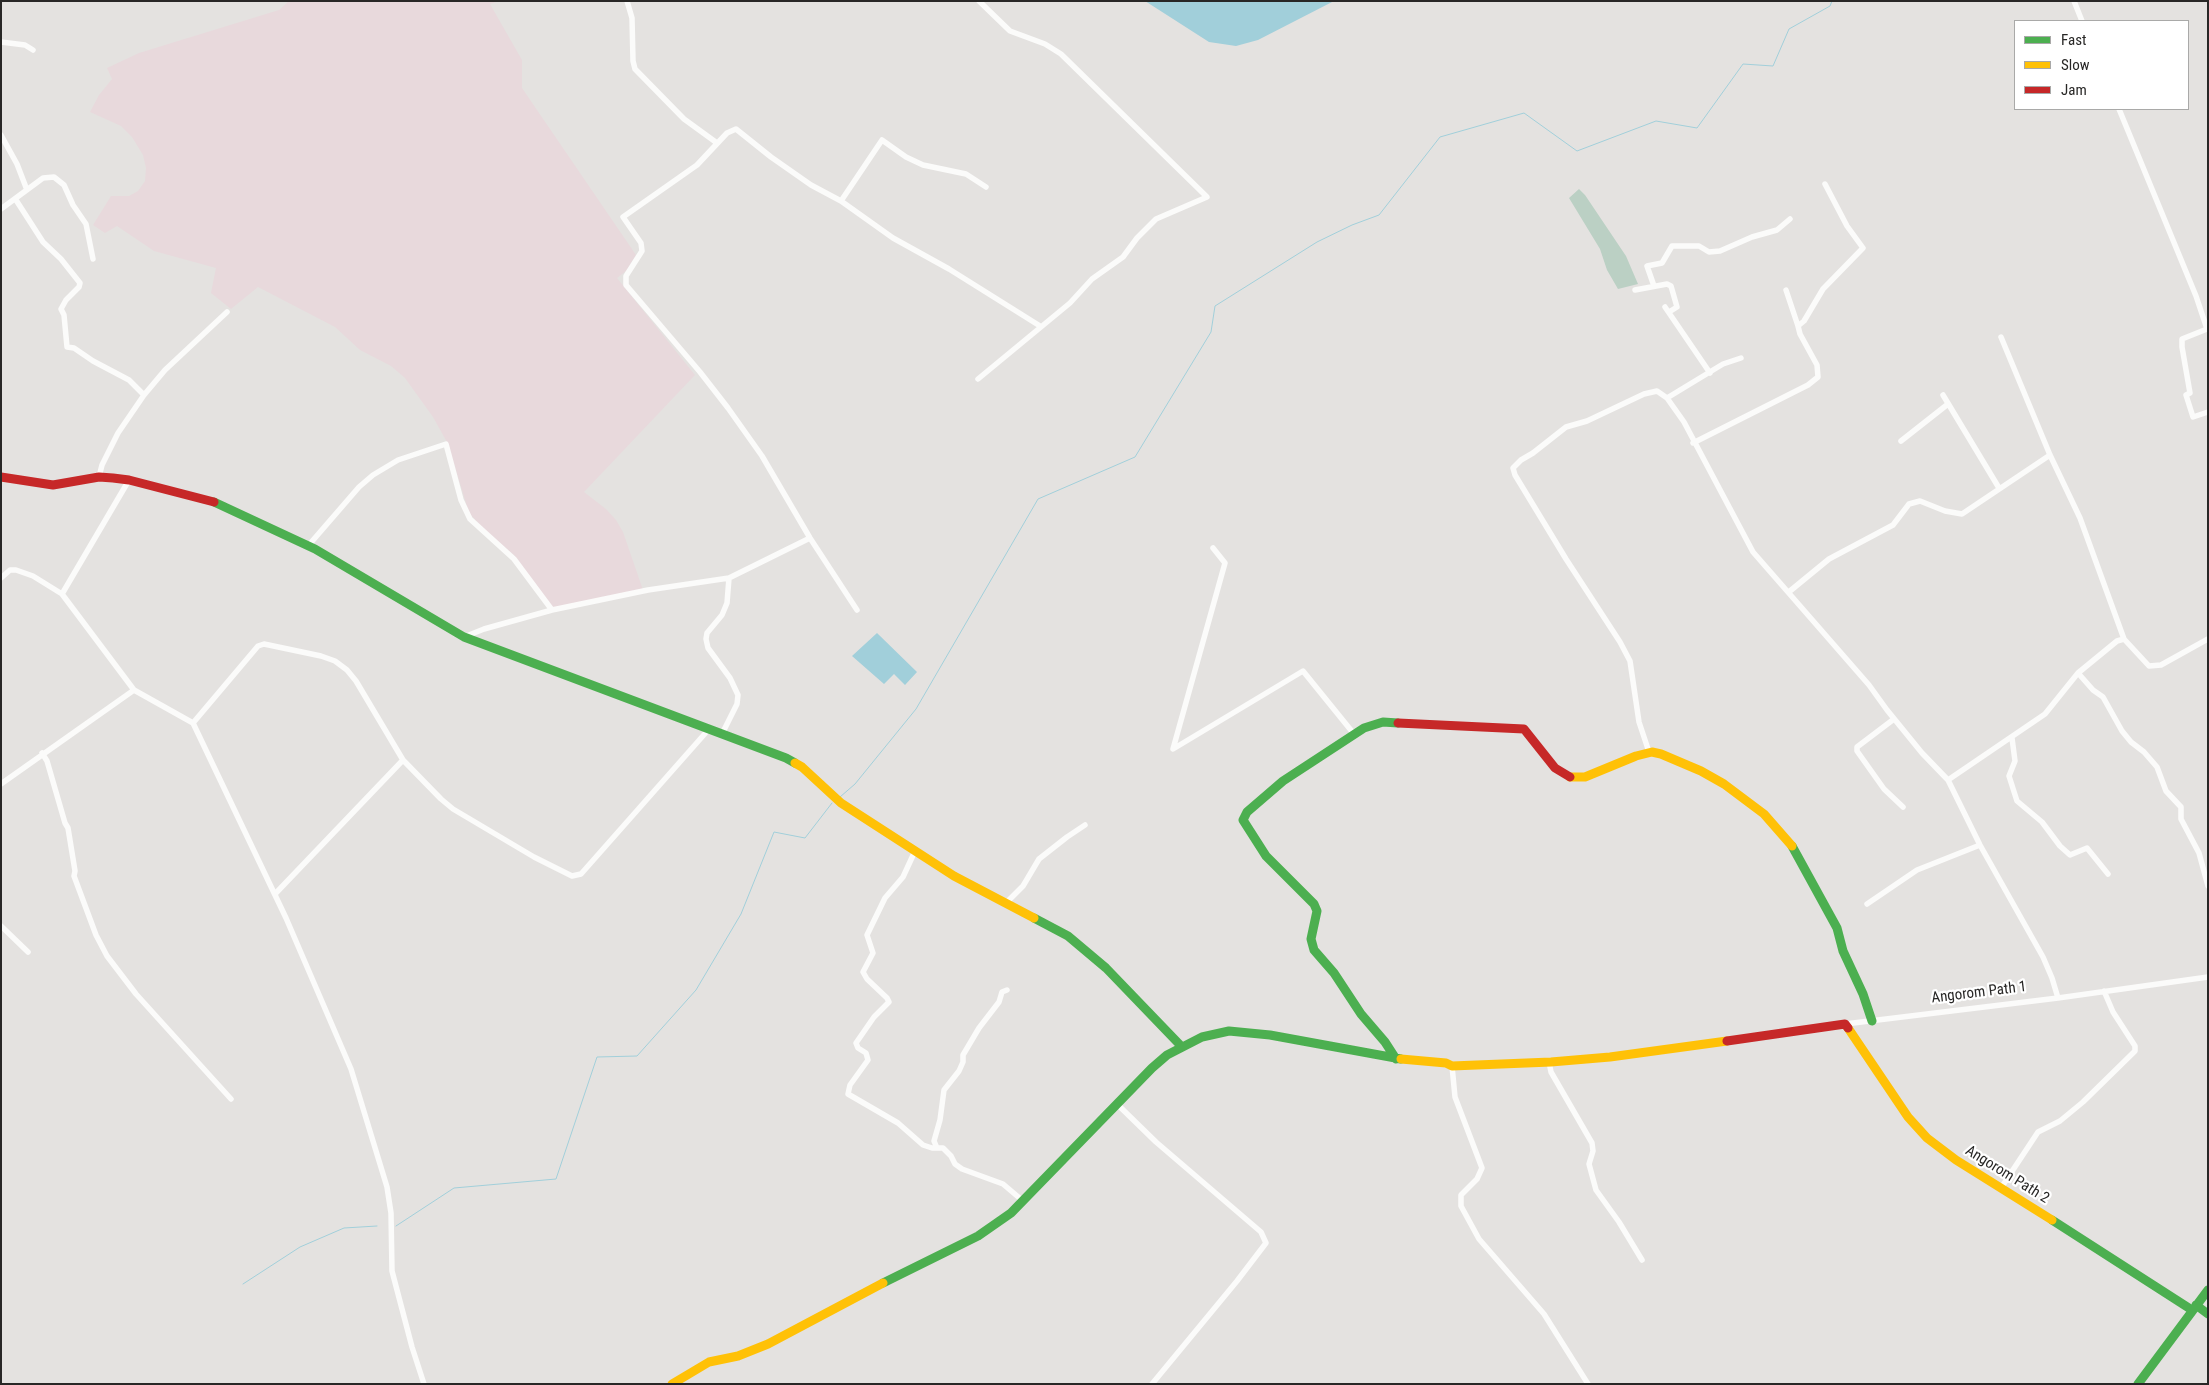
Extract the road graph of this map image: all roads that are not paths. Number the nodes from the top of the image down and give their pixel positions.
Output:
1 (627, 1) edge
2 (978, 1) edge
3 (2074, 1) edge
4 (2082, 20) edge
5 (1, 42) edge
6 (33, 50) dead end
7 (2119, 110) edge
8 (1, 135) edge
9 (717, 143) junction
10 (1825, 184) dead end
11 (986, 187) dead end
12 (27, 190) junction
13 (16, 200) junction
14 (841, 201) junction
15 (1, 209) edge
16 (1790, 219) dead end
17 (93, 259) dead end
18 (1654, 286) junction
19 (1635, 290) dead end
20 (1786, 290) dead end
21 (227, 312) dead end
22 (1040, 326) junction
23 (1798, 326) junction
24 (2001, 337) dead end
25 (1742, 358) dead end
26 (1710, 373) junction
27 (978, 379) dead end
28 (144, 395) junction
29 (1942, 395) dead end
30 (1667, 398) junction
31 (1948, 404) junction
32 (2208, 412) edge
33 (1900, 441) dead end
34 (1694, 443) junction
35 (2050, 456) junction
36 (1, 477) edge
37 (99, 477) junction
38 (129, 480) junction
39 (1999, 488) junction
40 (810, 538) junction
41 (308, 546) junction
42 (1213, 548) dead end
43 (1, 578) edge
44 (729, 578) junction
45 (1790, 592) junction
46 (62, 594) junction
47 (552, 610) junction
48 (857, 610) dead end
49 (464, 637) junction
50 (2124, 639) junction
51 (2208, 639) edge
52 (2078, 673) junction
53 (134, 690) junction
54 (1894, 719) junction
55 (193, 723) junction
56 (709, 729) junction
57 (722, 734) junction
58 (1354, 734) junction
59 (2012, 738) junction
60 (1649, 752) junction
61 (42, 753) junction
62 (403, 760) junction
63 (1948, 780) junction
64 (1, 784) edge
65 (1903, 807) dead end
66 (1085, 826) dead end
67 (1980, 845) junction
68 (915, 851) junction
69 (2108, 874) dead end
70 (2208, 886) edge
71 (275, 894) junction
72 (1006, 904) junction
73 (1867, 904) dead end
74 (1, 926) edge
75 (28, 952) dead end
76 (2208, 977) edge
77 (1007, 990) dead end
78 (2104, 991) junction
79 (2058, 998) junction
80 (1872, 1021) junction
81 (1845, 1024) junction
82 (1182, 1047) junction
83 (1396, 1059) junction
84 (1549, 1062) junction
85 (1452, 1066) junction
86 (231, 1099) dead end
87 (1117, 1104) junction
88 (937, 1148) junction
89 (2001, 1188) junction
90 (1023, 1201) junction
91 (1642, 1260) dead end
92 (2208, 1290) edge
93 (2194, 1308) junction
94 (2208, 1314) edge
95 (424, 1384) edge
96 (672, 1384) edge
97 (1152, 1384) edge
98 (1588, 1384) edge
99 (2138, 1384) edge

1 - 9 street
2 - 22 street
3 - 4 street
5 - 6 street
7 - 32 street
8 - 12 street
9 - 14 street
9 - 40 street
10 - 23 street
11 - 14 street
12 - 13 street
12 - 17 street
13 - 15 street
13 - 28 street
14 - 22 street
16 - 18 street
18 - 19 street
18 - 26 street
20 - 23 street
21 - 28 street
22 - 27 street
23 - 34 street
24 - 35 street
25 - 26 street
26 - 30 street
28 - 37 street
29 - 31 street
30 - 34 street
30 - 60 street
31 - 33 street
31 - 39 street
34 - 45 street
35 - 39 street
35 - 50 street
36 - 37 main road
37 - 38 main road
38 - 41 main road
38 - 46 street
39 - 45 street
40 - 44 street
40 - 48 street
41 - 47 street
41 - 49 main road
42 - 58 street
43 - 46 street
44 - 47 street
44 - 57 street
45 - 54 street
46 - 53 street
47 - 49 street
49 - 56 main road
50 - 51 street
50 - 52 street
52 - 59 street
52 - 70 street
53 - 55 street
53 - 61 street
54 - 63 street
54 - 65 street
55 - 62 street
55 - 71 street
56 - 57 main road
56 - 62 street
57 - 68 main road
58 - 60 main road
58 - 83 main road
59 - 63 street
59 - 69 street
60 - 80 main road
61 - 64 street
61 - 86 street
62 - 71 street
63 - 67 street
66 - 72 street
67 - 73 street
67 - 79 street
68 - 72 main road
68 - 88 street
71 - 95 street
72 - 82 main road
74 - 75 street
76 - 78 street, Angorom Path 1
77 - 88 street
78 - 79 street, Angorom Path 1
78 - 89 street
79 - 80 street, Angorom Path 1
80 - 81 street, Angorom Path 1
81 - 84 main road, Angorom Path 1
81 - 89 main road, Angorom Path 2
82 - 83 main road, Angorom Path 1
82 - 87 main road, Angorom Path 1
83 - 85 main road, Angorom Path 1
84 - 85 main road, Angorom Path 1
84 - 91 street
85 - 98 street
87 - 90 main road, Angorom Path 1
87 - 97 street
88 - 90 street
89 - 93 main road, Angorom Path 2
90 - 96 main road, Angorom Path 1
92 - 93 main road
93 - 94 main road, Angorom Path 2
93 - 99 main road

